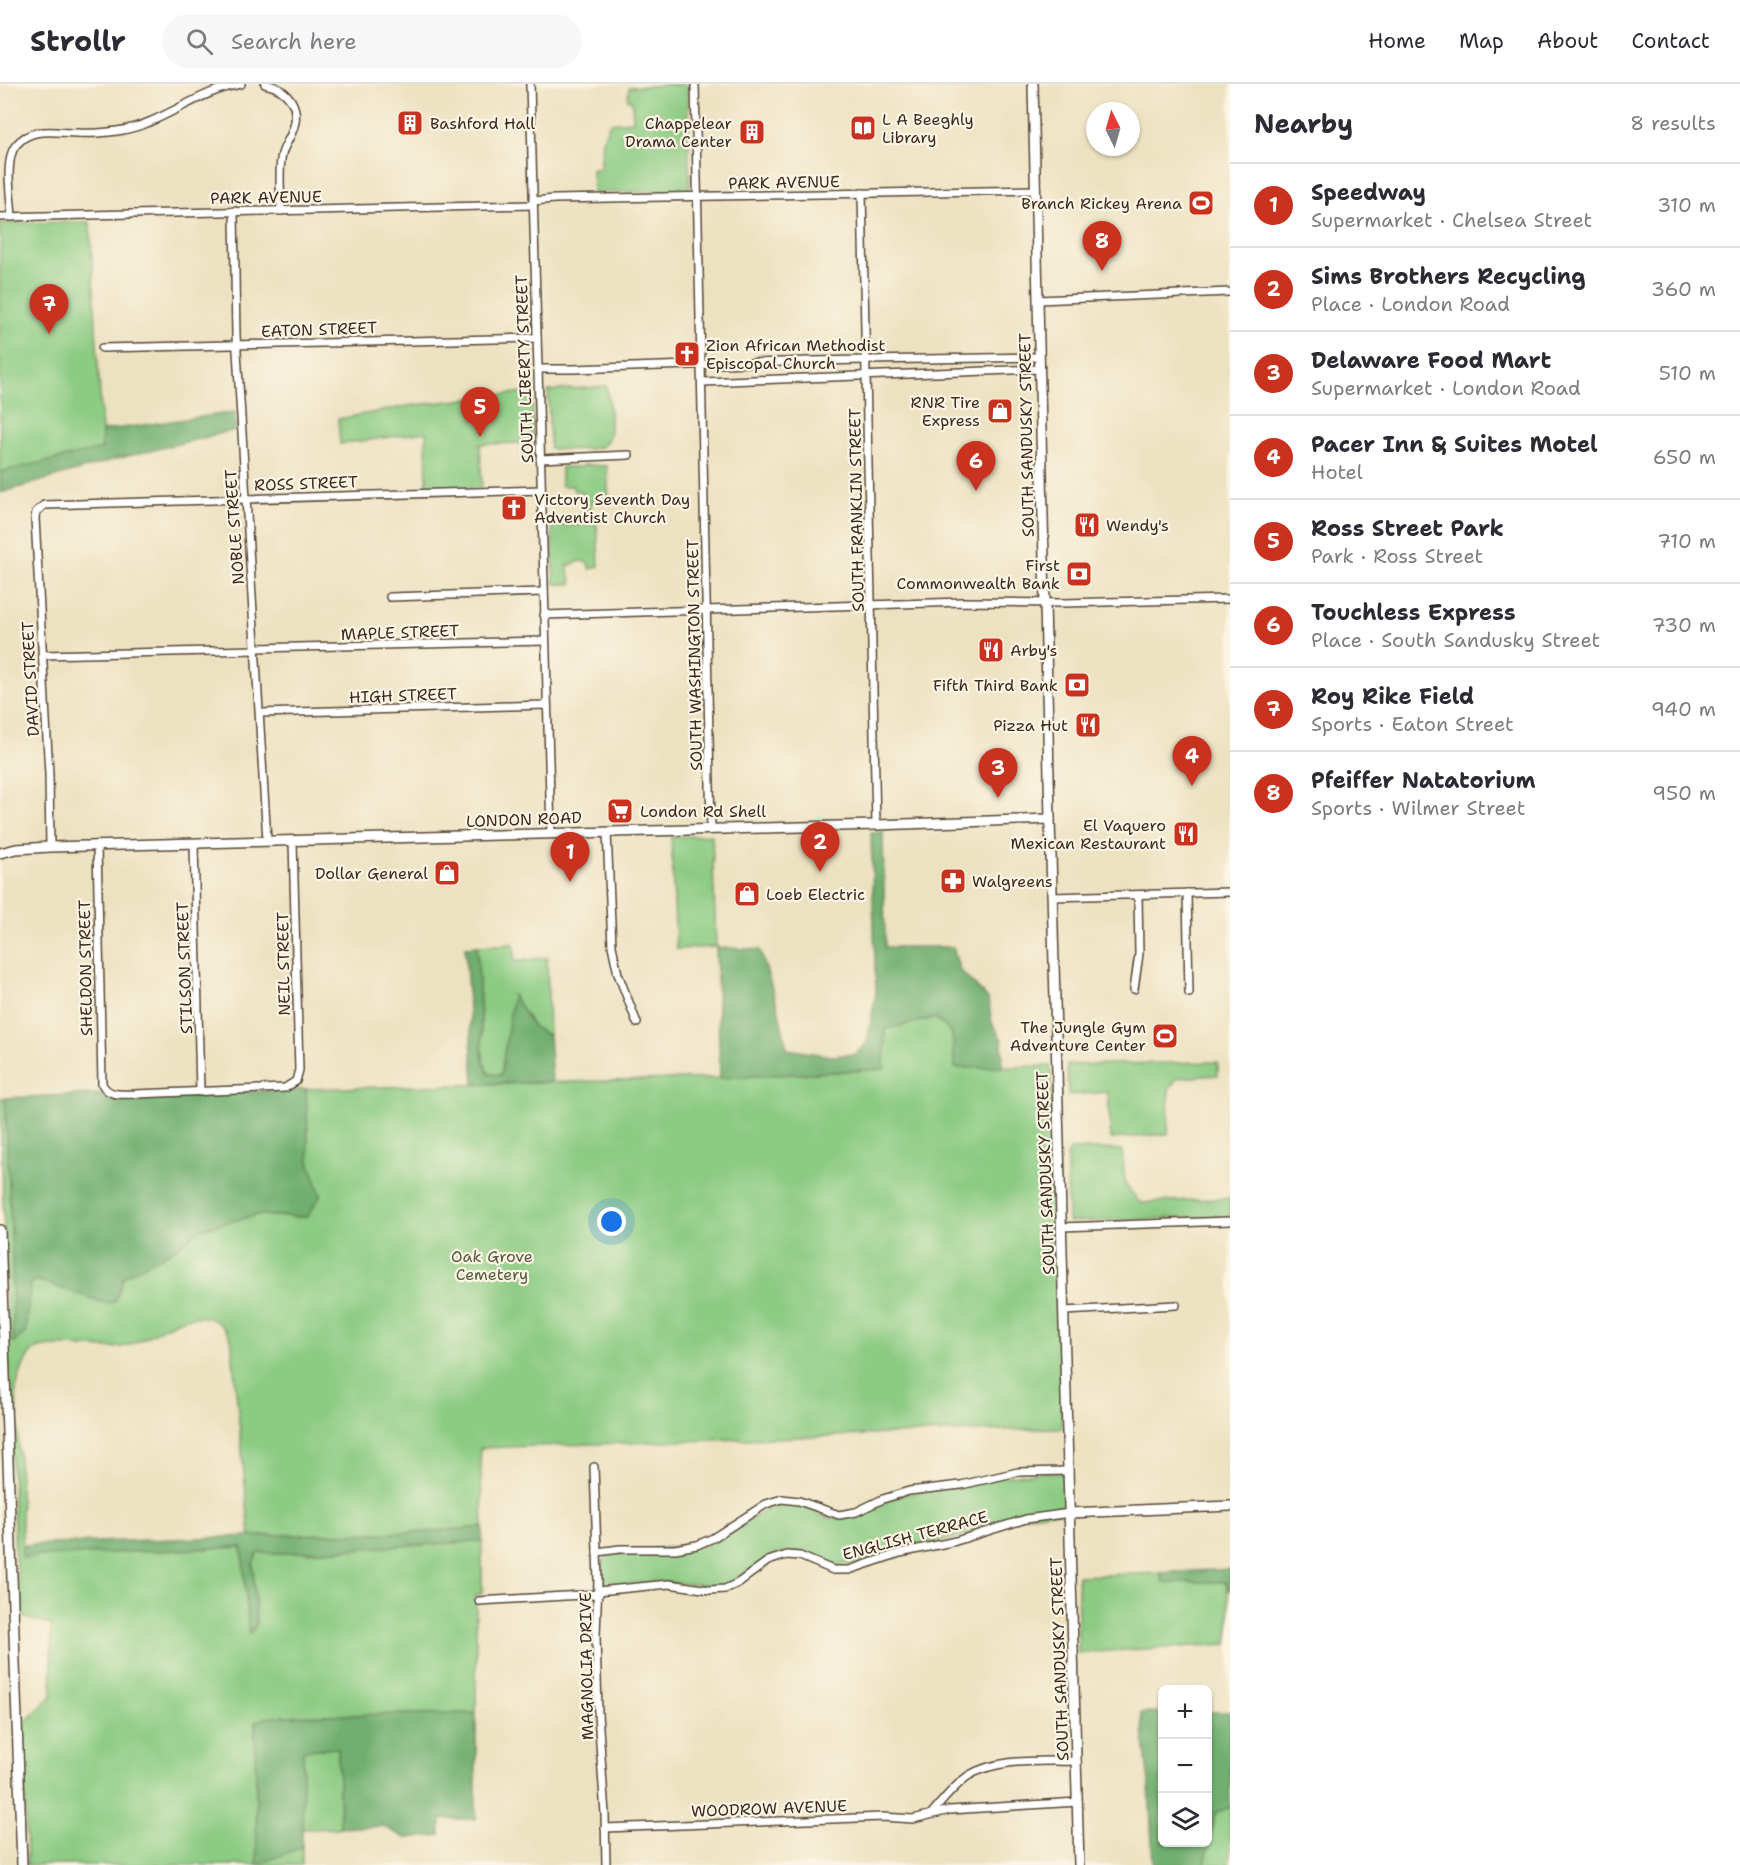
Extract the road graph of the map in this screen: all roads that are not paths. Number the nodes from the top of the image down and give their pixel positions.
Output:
1 (241, 84) edge
2 (265, 84) edge
3 (530, 84) edge
4 (695, 84) edge
5 (1033, 84) edge
6 (1035, 190) junction
7 (862, 193) junction
8 (698, 197) junction
9 (533, 203) junction
10 (234, 211) junction
11 (281, 211) junction
12 (0, 217) edge
13 (12, 217) junction
14 (1230, 292) edge
15 (1038, 300) junction
16 (537, 338) junction
17 (237, 345) junction
18 (102, 348) dead end
19 (1039, 357) junction
20 (866, 360) junction
21 (702, 364) junction
22 (538, 369) junction
23 (1039, 369) junction
24 (866, 376) junction
25 (703, 382) junction
26 (629, 455) dead end
27 (540, 459) junction
28 (541, 490) junction
29 (246, 498) junction
30 (38, 510) joint
31 (543, 592) junction
32 (390, 597) dead end
33 (1230, 599) edge
34 (1045, 603) junction
35 (871, 605) junction
36 (707, 609) junction
37 (544, 615) junction
38 (545, 641) junction
39 (256, 649) junction
40 (42, 655) junction
41 (547, 705) junction
42 (260, 713) junction
43 (1050, 819) junction
44 (876, 825) junction
45 (711, 830) junction
46 (607, 832) junction
47 (551, 833) junction
48 (267, 841) junction
49 (292, 841) junction
50 (194, 843) junction
51 (97, 846) junction
52 (50, 847) junction
53 (0, 853) edge
54 (1230, 892) edge
55 (1187, 893) junction
56 (1138, 895) junction
57 (1052, 897) junction
58 (1134, 989) dead end
59 (1189, 993) dead end
60 (637, 1023) dead end
61 (200, 1092) junction
62 (1230, 1221) edge
63 (1061, 1227) junction
64 (0, 1230) edge
65 (1176, 1305) dead end
66 (1064, 1311) junction
67 (594, 1467) dead end
68 (1069, 1471) junction
69 (1230, 1506) edge
70 (1070, 1513) junction
71 (597, 1552) junction
72 (598, 1593) junction
73 (479, 1601) dead end
74 (1077, 1761) junction
75 (1078, 1802) junction
76 (932, 1813) junction
77 (605, 1828) junction
78 (22, 1865) edge
79 (606, 1865) edge
80 (1079, 1865) edge

1 - 13 street
2 - 11 street
3 - 9 street, SOUTH LIBERTY STREET
4 - 8 street, SOUTH WASHINGTON STREET
5 - 6 street, SOUTH SANDUSKY STREET
6 - 7 street, PARK AVENUE
6 - 15 street, SOUTH SANDUSKY STREET
7 - 8 street, PARK AVENUE
7 - 20 street, SOUTH FRANKLIN STREET
8 - 9 street, PARK AVENUE
8 - 21 street, SOUTH WASHINGTON STREET
9 - 11 street, PARK AVENUE
9 - 16 street, SOUTH LIBERTY STREET
10 - 11 street, PARK AVENUE
10 - 13 street, PARK AVENUE
10 - 17 street, NOBLE STREET
12 - 13 street, PARK AVENUE
14 - 15 street
15 - 19 street, SOUTH SANDUSKY STREET
16 - 17 street, EATON STREET
16 - 22 street, SOUTH LIBERTY STREET
17 - 18 street, EATON STREET
17 - 29 street, NOBLE STREET
19 - 20 street
19 - 23 street, SOUTH SANDUSKY STREET
20 - 21 street
20 - 24 street, SOUTH FRANKLIN STREET
21 - 22 street
21 - 25 street, SOUTH WASHINGTON STREET
22 - 27 street, SOUTH LIBERTY STREET
23 - 24 street
23 - 34 street, SOUTH SANDUSKY STREET
24 - 25 street
24 - 35 street, SOUTH FRANKLIN STREET
25 - 36 street, SOUTH WASHINGTON STREET
26 - 27 street
27 - 28 street, SOUTH LIBERTY STREET
28 - 29 street, ROSS STREET
28 - 31 street, SOUTH LIBERTY STREET
29 - 30 street, ROSS STREET
29 - 39 street, NOBLE STREET
30 - 40 street, DAVID STREET
31 - 32 street
31 - 37 street, SOUTH LIBERTY STREET
33 - 34 street
34 - 35 street
34 - 43 street, SOUTH SANDUSKY STREET
35 - 36 street
35 - 44 street, SOUTH FRANKLIN STREET
36 - 37 street
36 - 45 street, SOUTH WASHINGTON STREET
37 - 38 street, SOUTH LIBERTY STREET
38 - 39 street, MAPLE STREET
38 - 41 street, SOUTH LIBERTY STREET
39 - 40 street, MAPLE STREET
39 - 42 street, NOBLE STREET
40 - 52 street, DAVID STREET
41 - 42 street, HIGH STREET
41 - 47 street, SOUTH LIBERTY STREET
42 - 48 street, NOBLE STREET
43 - 44 street, LONDON ROAD
43 - 57 street, SOUTH SANDUSKY STREET
44 - 45 street, LONDON ROAD
45 - 46 street, LONDON ROAD
46 - 47 street, LONDON ROAD
46 - 60 street
47 - 49 street, LONDON ROAD
48 - 49 street, LONDON ROAD
48 - 50 street, LONDON ROAD
49 - 61 street, NEIL STREET
50 - 51 street, LONDON ROAD
50 - 61 street, STILSON STREET
51 - 52 street, LONDON ROAD
51 - 61 street, SHELDON STREET
52 - 53 street, LONDON ROAD
54 - 55 street
55 - 56 street
55 - 59 street
56 - 57 street
56 - 58 street
57 - 63 street, SOUTH SANDUSKY STREET
62 - 63 street
63 - 66 street, SOUTH SANDUSKY STREET
64 - 78 street
65 - 66 street
66 - 68 street, SOUTH SANDUSKY STREET
67 - 71 street, MAGNOLIA DRIVE
68 - 70 street, SOUTH SANDUSKY STREET
68 - 71 street
69 - 70 street
70 - 72 street, ENGLISH TERRACE
70 - 74 street, SOUTH SANDUSKY STREET
71 - 72 street, MAGNOLIA DRIVE
72 - 73 street, ENGLISH TERRACE
72 - 77 street, MAGNOLIA DRIVE
74 - 75 street, SOUTH SANDUSKY STREET
74 - 76 street
75 - 76 street, WOODROW AVENUE
75 - 80 street, SOUTH SANDUSKY STREET
76 - 77 street, WOODROW AVENUE
77 - 79 street, MAGNOLIA DRIVE

